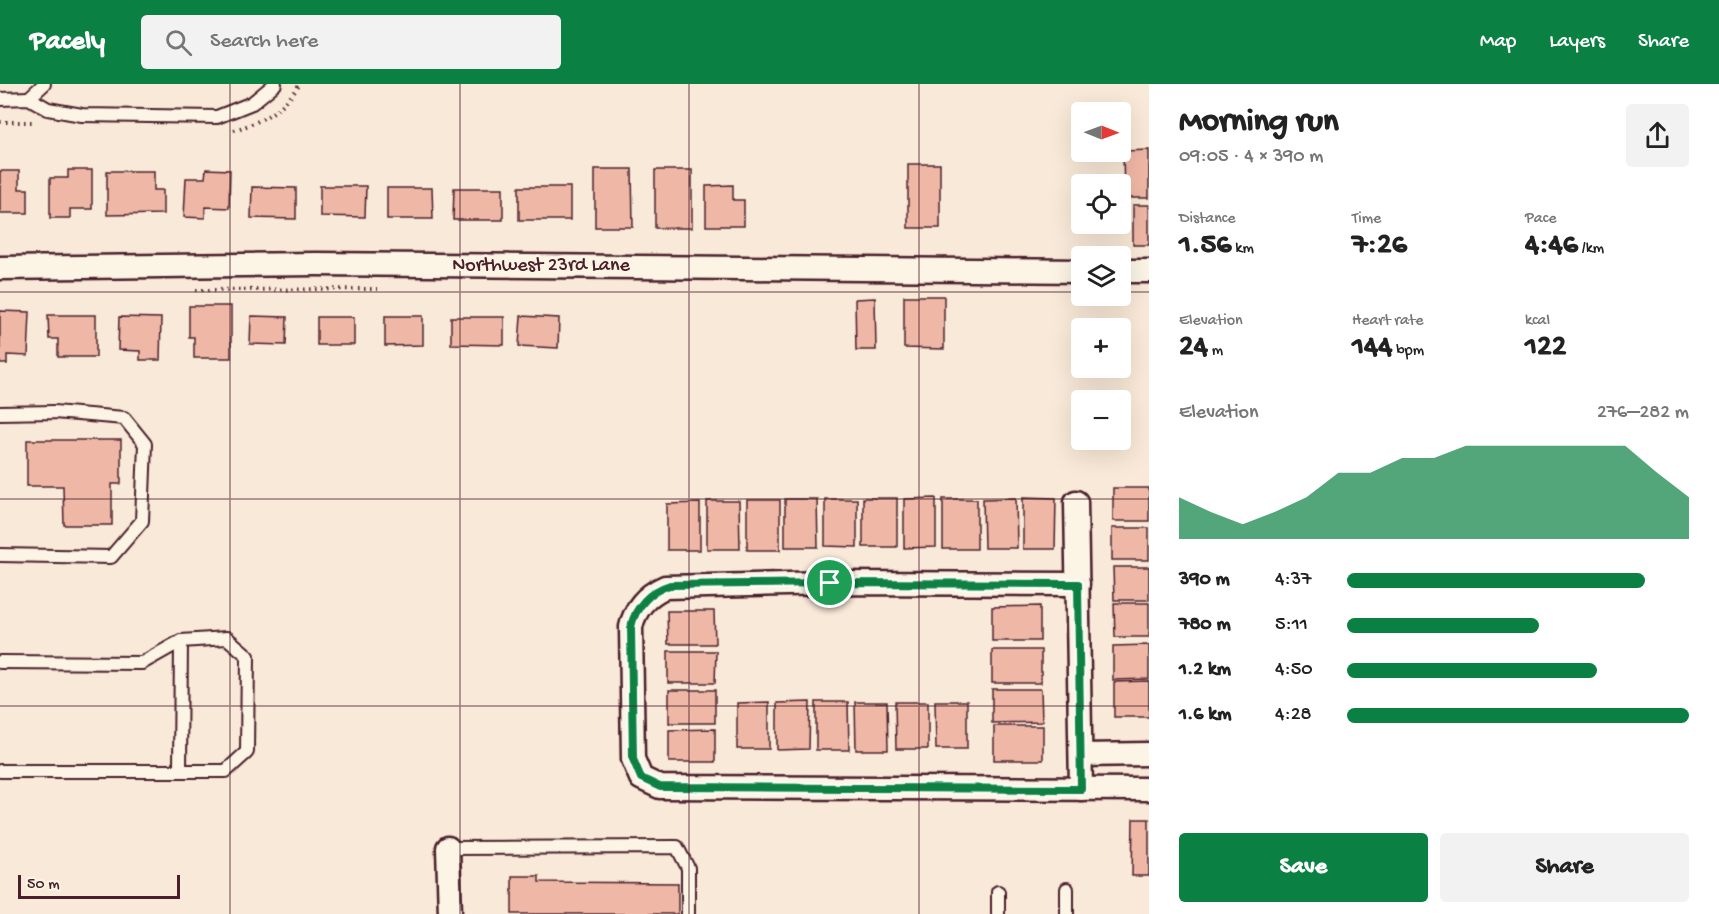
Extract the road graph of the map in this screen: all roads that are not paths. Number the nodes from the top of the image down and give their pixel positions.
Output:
1 (44, 84) edge
2 (275, 84) edge
3 (29, 98) junction
4 (0, 99) edge
5 (0, 268) edge
6 (1071, 271) edge
7 (1131, 271) edge
8 (1149, 271) edge
9 (0, 413) edge
10 (1076, 502) dead end
11 (0, 555) edge
12 (1078, 584) junction
13 (181, 641) junction
14 (0, 662) edge
15 (1081, 754) junction
16 (1149, 754) edge
17 (0, 771) edge
18 (180, 771) junction
19 (1081, 789) junction
20 (1149, 789) edge
21 (448, 848) joint
22 (1067, 890) dead end
23 (998, 892) dead end
24 (450, 914) edge
25 (688, 914) edge
26 (998, 914) edge
27 (1067, 914) edge

1 - 3 lane
2 - 3 lane
3 - 4 lane
5 - 6 street, Northwest 23rd Lane
7 - 8 street
9 - 11 lane
10 - 12 street
12 - 15 street
12 - 19 street
13 - 14 lane
13 - 18 lane
13 - 18 lane
15 - 16 street
15 - 19 street
17 - 18 lane
19 - 20 street
21 - 24 street
21 - 25 lane
22 - 27 lane
23 - 26 lane

